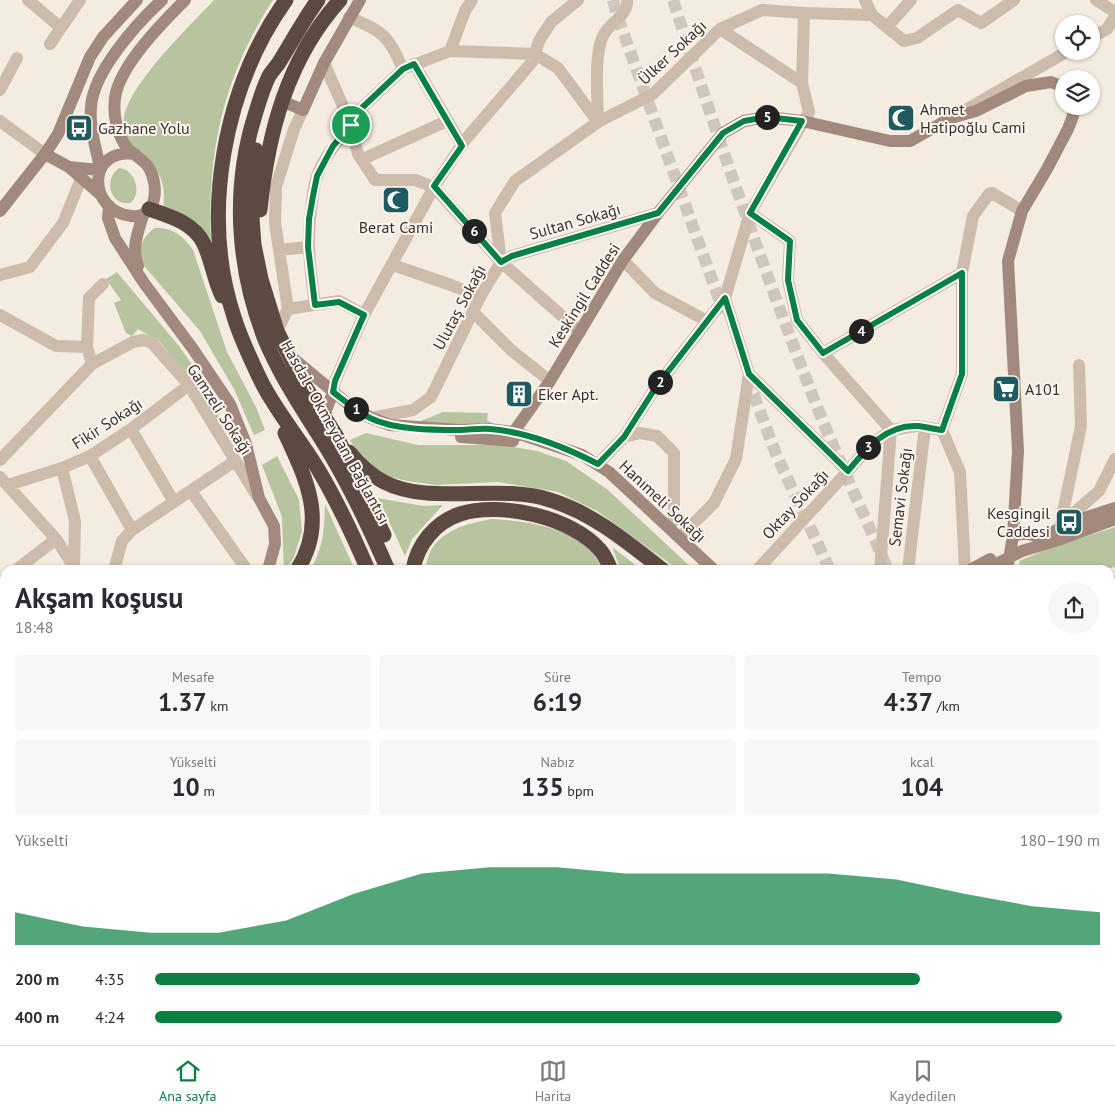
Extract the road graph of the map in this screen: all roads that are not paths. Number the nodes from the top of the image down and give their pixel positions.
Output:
1 (28, 0) edge
2 (80, 0) edge
3 (138, 0) edge
4 (162, 0) edge
5 (185, 0) edge
6 (286, 0) edge
7 (318, 0) edge
8 (340, 0) edge
9 (360, 0) edge
10 (472, 0) edge
11 (578, 0) edge
12 (865, 0) edge
13 (1014, 0) edge
14 (1096, 0) edge
15 (629, 1) edge
16 (910, 1) edge
17 (804, 13) junction
18 (1115, 14) edge
19 (872, 15) junction
20 (349, 17) junction
21 (887, 27) junction
22 (60, 28) junction
23 (720, 29) junction
24 (1100, 33) edge
25 (50, 44) dead end
26 (450, 51) junction
27 (535, 54) junction
28 (16, 58) dead end
29 (1055, 58) edge
30 (280, 60) junction
31 (324, 63) junction
32 (409, 67) junction
33 (802, 83) junction
34 (1055, 84) edge
35 (0, 90) edge
36 (282, 101) junction
37 (303, 110) junction
38 (1073, 115) edge
39 (951, 118) junction
40 (0, 121) edge
41 (802, 121) junction
42 (350, 122) junction
43 (448, 122) junction
44 (598, 122) junction
45 (462, 146) junction
46 (45, 154) junction
47 (136, 154) junction
48 (363, 159) junction
49 (69, 167) junction
50 (100, 169) junction
51 (81, 179) junction
52 (434, 186) junction
53 (105, 201) junction
54 (0, 211) edge
55 (1022, 211) junction
56 (146, 212) junction
57 (658, 213) junction
58 (750, 213) junction
59 (308, 247) junction
60 (279, 250) junction
61 (623, 260) junction
62 (501, 262) junction
63 (393, 265) junction
64 (258, 266) junction
65 (962, 273) junction
66 (0, 274) edge
67 (144, 283) junction
68 (103, 284) dead end
69 (480, 297) junction
70 (725, 298) junction
71 (315, 305) junction
72 (288, 309) junction
73 (473, 312) junction
74 (364, 315) junction
75 (234, 317) junction
76 (1, 319) edge
77 (707, 321) junction
78 (277, 332) junction
79 (580, 332) junction
80 (87, 346) junction
81 (285, 350) junction
82 (823, 353) junction
83 (92, 364) junction
84 (1079, 365) dead end
85 (749, 374) junction
86 (550, 381) junction
87 (189, 385) junction
88 (332, 397) junction
89 (276, 408) junction
90 (324, 416) junction
91 (371, 418) junction
92 (925, 427) junction
93 (131, 429) junction
94 (891, 430) junction
95 (942, 430) junction
96 (241, 431) junction
97 (511, 436) junction
98 (624, 437) junction
99 (336, 438) junction
100 (224, 443) junction
101 (3, 450) edge
102 (90, 456) junction
103 (1115, 459) edge
104 (235, 461) junction
105 (595, 467) junction
106 (62, 468) junction
107 (848, 471) junction
108 (4, 481) edge
109 (191, 490) junction
110 (259, 498) junction
111 (174, 502) junction
112 (1115, 508) edge
113 (1115, 519) edge
114 (1060, 526) junction
115 (132, 530) junction
116 (666, 530) junction
117 (680, 537) junction
118 (56, 538) junction
119 (1011, 557) edge
120 (22, 565) edge
121 (72, 565) edge
122 (74, 565) edge
123 (115, 565) edge
124 (244, 565) edge
125 (269, 565) edge
126 (300, 565) edge
127 (366, 565) edge
128 (386, 565) edge
129 (395, 565) edge
130 (414, 565) edge
131 (608, 565) edge
132 (656, 565) edge
133 (699, 565) edge
134 (709, 565) edge
135 (762, 565) edge
136 (880, 565) edge
137 (909, 565) edge
138 (965, 565) edge
139 (986, 565) edge
140 (994, 565) edge

1 - 22 street
2 - 22 street
3 - 46 street
4 - 50 street
5 - 47 street
6 - 75 highway, Hasdal - Okmeydanı Bağlantısı
7 - 30 highway, Hasdal - Okmeydanı Bağlantısı
8 - 36 highway
9 - 20 street
10 - 26 street
11 - 27 street
12 - 19 street
13 - 21 street
14 - 18 street
15 - 44 street
16 - 21 street
17 - 19 street, Ülker Sokağı
17 - 23 street, Ülker Sokağı
17 - 33 street
18 - 24 street
19 - 21 street
20 - 31 street
20 - 32 street
22 - 25 street
23 - 33 street
23 - 44 street, Ülker Sokağı
26 - 27 street
26 - 32 street
27 - 44 street
27 - 45 street
28 - 35 street
29 - 39 street
30 - 64 highway
30 - 128 highway, Hasdal - Okmeydanı Bağlantısı
31 - 37 street
31 - 42 street
32 - 42 street
32 - 43 street
33 - 41 street
34 - 39 street, Keskingil Caddesi
36 - 37 street
36 - 64 highway
37 - 60 street
38 - 55 street
39 - 41 street, Keskingil Caddesi
40 - 46 street
41 - 57 street, Keskingil Caddesi
41 - 58 street
42 - 48 street
42 - 59 street
43 - 45 street
43 - 48 street
44 - 62 street, Ulutaş Sokağı
45 - 52 street
46 - 49 street
46 - 54 street
47 - 50 street
47 - 56 street
48 - 52 street
49 - 50 street
49 - 51 street
50 - 53 street
51 - 53 street
51 - 66 street
52 - 62 street
52 - 63 street
53 - 56 street
53 - 67 street
55 - 65 street
55 - 119 street
56 - 67 street
56 - 75 highway
57 - 61 street, Keskingil Caddesi
57 - 62 street, Sultan Sokağı
58 - 70 street
58 - 82 street
59 - 60 street
59 - 71 street
60 - 72 street
61 - 77 street
61 - 79 street, Keskingil Caddesi
62 - 69 street, Ulutaş Sokağı
62 - 79 street
63 - 69 street
63 - 74 street
64 - 78 highway
65 - 82 street
65 - 95 street
67 - 96 street
68 - 80 street
69 - 73 street, Ulutaş Sokağı
70 - 77 street
70 - 85 street
71 - 72 street
71 - 74 street
72 - 78 street
73 - 86 street
73 - 91 street, Ulutaş Sokağı
74 - 88 street
75 - 89 highway, Hasdal - Okmeydanı Bağlantısı
76 - 80 street
77 - 98 street
78 - 81 highway
79 - 86 street, Keskingil Caddesi
80 - 83 street
81 - 88 street
81 - 90 highway
82 - 94 street
83 - 87 street, Gamzeli Sokağı
83 - 101 street, Gamzeli Sokağı
84 - 114 street
85 - 107 street
85 - 117 street
86 - 97 street, Keskingil Caddesi
87 - 93 street, Fikir Sokağı
87 - 100 street, Gamzeli Sokağı
88 - 90 street
88 - 91 street, Hanımeli Sokağı
88 - 97 street, Hanımeli Sokağı
89 - 126 highway
89 - 127 highway, Hasdal - Okmeydanı Bağlantısı
90 - 99 highway
91 - 97 street, Hanımeli Sokağı
92 - 94 street, Oktay Sokağı
92 - 95 street, Oktay Sokağı
92 - 137 street, Semavi Sokağı
93 - 102 street, Fikir Sokağı
93 - 111 street
94 - 107 street, Oktay Sokağı
94 - 136 street
95 - 138 street
96 - 100 street
96 - 110 street
97 - 105 street, Hanımeli Sokağı
98 - 105 street
98 - 116 street
99 - 129 highway
99 - 132 highway
100 - 104 street, Gamzeli Sokağı
102 - 106 street, Fikir Sokağı
102 - 115 street
103 - 114 street
104 - 109 street
104 - 110 street, Gamzeli Sokağı
105 - 116 street, Hanımeli Sokağı
106 - 108 street, Fikir Sokağı
106 - 122 street
107 - 135 street, Oktay Sokağı
108 - 118 street
109 - 111 street
109 - 124 street
110 - 125 street, Gamzeli Sokağı
111 - 115 street
112 - 114 street
113 - 119 street
114 - 119 street
115 - 123 street
116 - 117 street, Hanımeli Sokağı
116 - 133 street, Hanımeli Sokağı
117 - 134 street, Hanımeli Sokağı
118 - 120 street
118 - 121 street
119 - 139 street
119 - 140 street
130 - 131 highway

